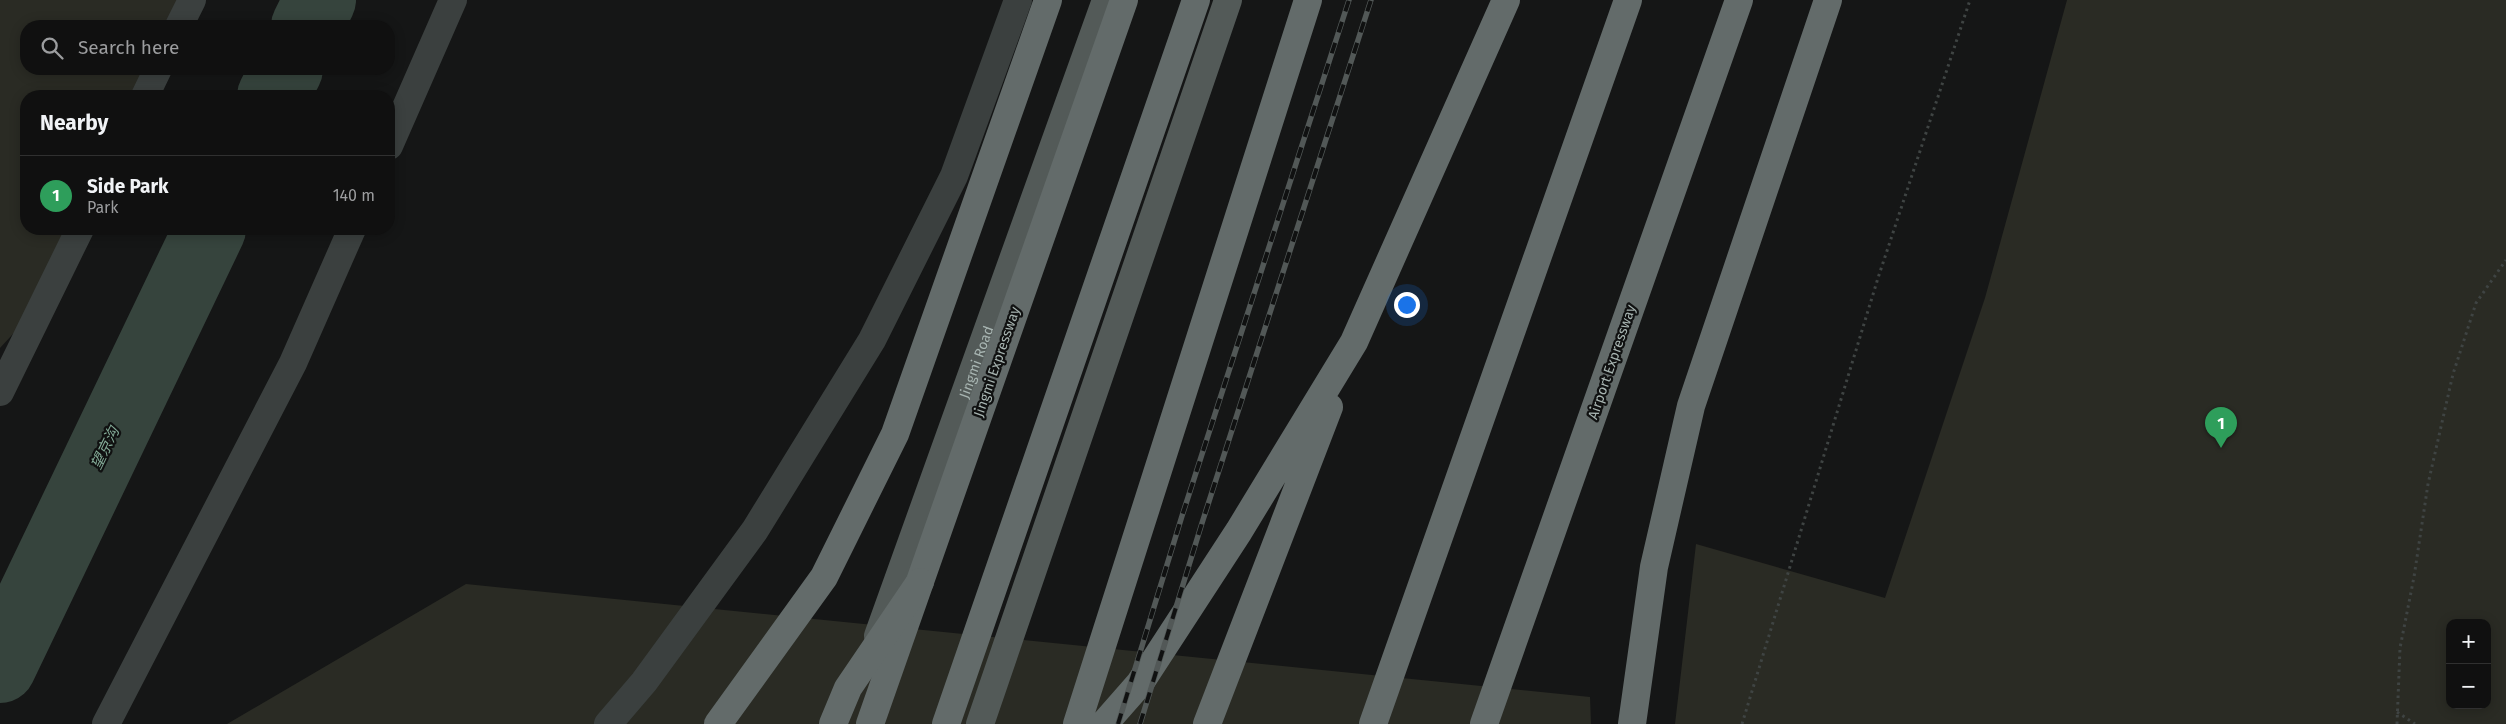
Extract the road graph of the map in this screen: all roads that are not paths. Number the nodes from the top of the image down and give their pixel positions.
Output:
1 (192, 0) edge
2 (453, 0) edge
3 (1018, 0) edge
4 (1048, 0) edge
5 (1106, 0) edge
6 (1124, 0) edge
7 (1196, 0) edge
8 (1228, 0) edge
9 (1308, 0) edge
10 (1506, 0) edge
11 (1628, 0) edge
12 (1740, 0) edge
13 (1828, 0) edge
14 (182, 20) edge
15 (155, 75) edge
16 (148, 90) edge
17 (395, 132) edge
18 (77, 235) edge
19 (349, 235) edge
20 (1354, 342) junction
21 (0, 392) edge
22 (920, 582) junction
23 (106, 724) edge
24 (608, 724) edge
25 (718, 724) edge
26 (833, 724) edge
27 (846, 724) edge
28 (870, 724) edge
29 (946, 724) edge
30 (980, 724) edge
31 (1077, 724) edge
32 (1104, 724) edge
33 (1207, 724) edge
34 (1373, 724) edge
35 (1484, 724) edge
36 (1632, 724) edge

1 - 14 street
2 - 17 street
3 - 24 street
4 - 25 highway
5 - 27 main road, Jingmi Road
6 - 22 highway, Jingmi Expressway
7 - 29 highway
8 - 30 main road
9 - 31 highway
10 - 20 highway
11 - 34 highway
12 - 35 highway, Airport Expressway
13 - 36 highway
15 - 16 street
18 - 21 street
19 - 23 street
20 - 32 highway
20 - 33 highway
22 - 26 highway, bridge
22 - 28 highway, Jingmi Expressway, bridge

